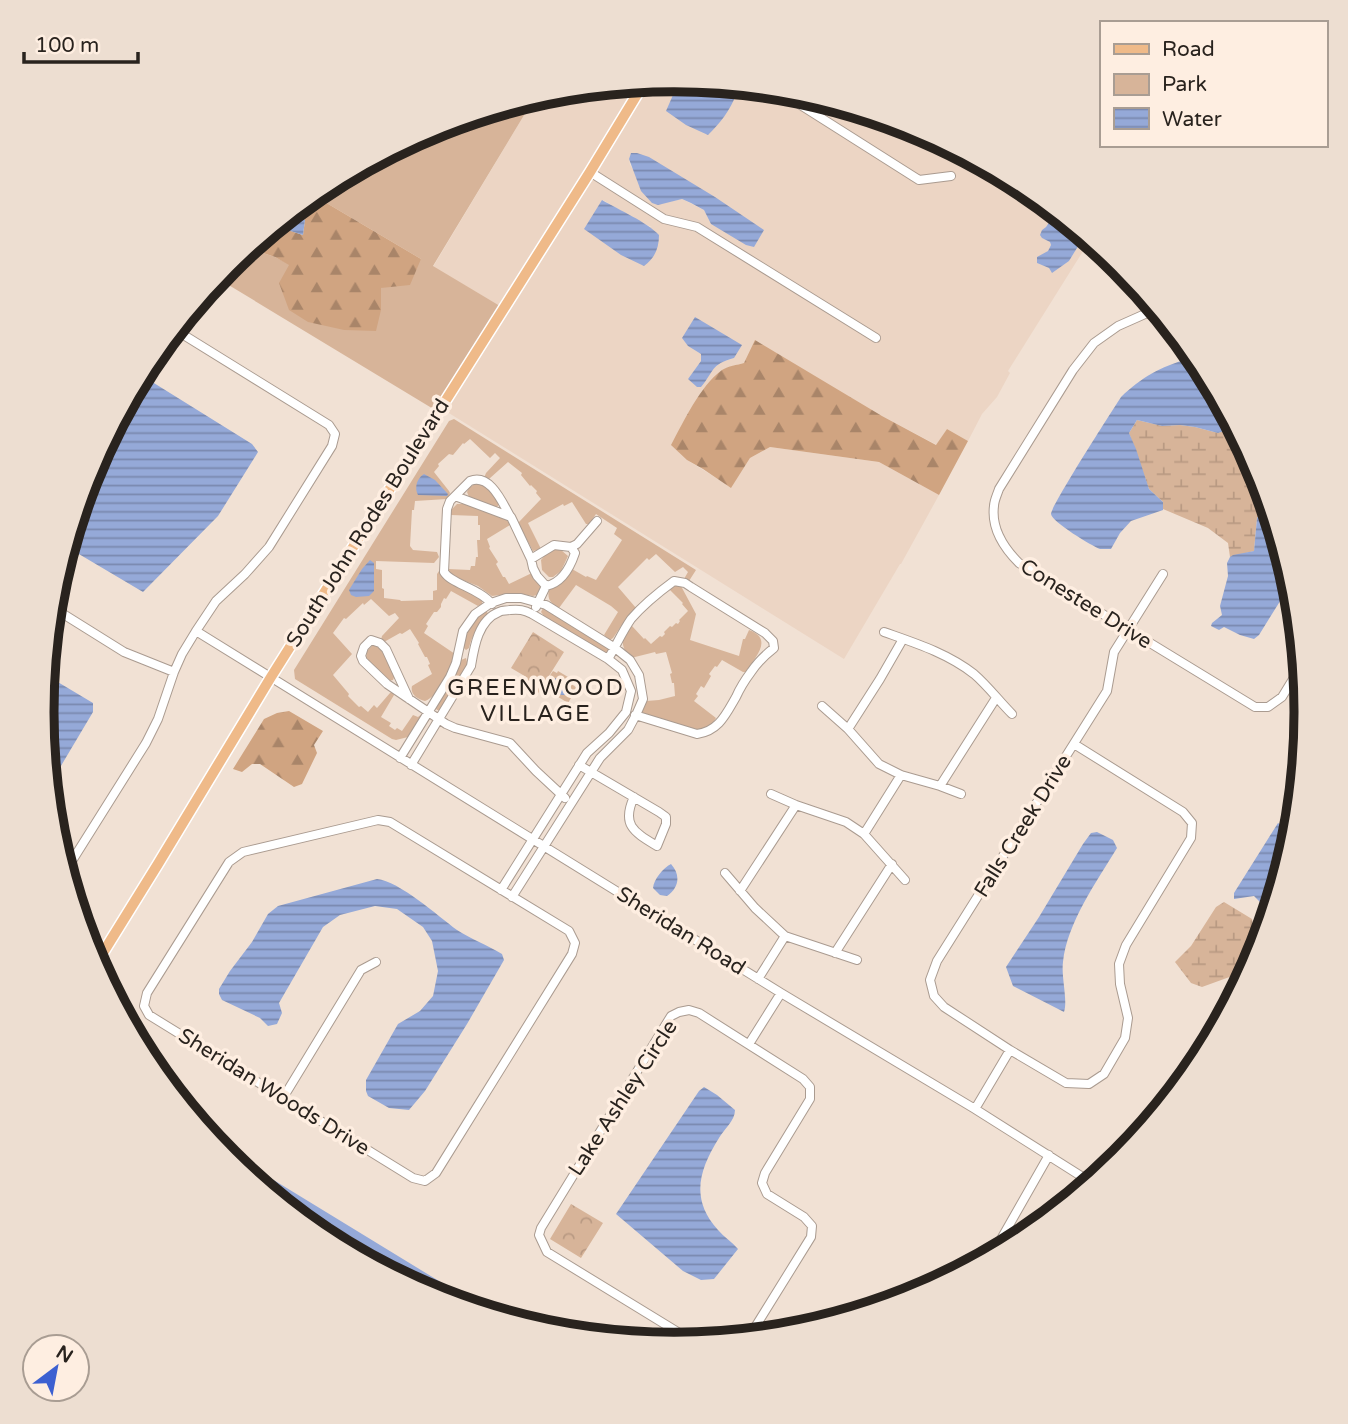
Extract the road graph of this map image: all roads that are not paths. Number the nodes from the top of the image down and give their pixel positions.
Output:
1 (637, 94) edge
2 (801, 105) edge
3 (590, 172) junction
4 (951, 176) dead end
5 (1148, 313) edge
6 (183, 334) edge
7 (876, 338) dead end
8 (455, 496) junction
9 (511, 517) junction
10 (597, 521) dead end
11 (571, 547) junction
12 (531, 559) junction
13 (1163, 574) dead end
14 (546, 586) junction
15 (538, 602) junction
16 (491, 603) junction
17 (498, 612) junction
18 (63, 614) edge
19 (532, 614) junction
20 (1127, 630) junction
21 (195, 631) junction
22 (884, 632) dead end
23 (903, 639) junction
24 (615, 648) junction
25 (458, 654) junction
26 (473, 656) junction
27 (608, 659) junction
28 (174, 672) junction
29 (271, 677) junction
30 (1292, 680) edge
31 (409, 698) junction
32 (996, 698) junction
33 (822, 706) dead end
34 (428, 711) junction
35 (626, 712) junction
36 (1012, 714) dead end
37 (636, 715) junction
38 (439, 719) junction
39 (848, 729) junction
40 (1074, 744) junction
41 (400, 758) junction
42 (411, 765) junction
43 (579, 765) junction
44 (591, 772) junction
45 (901, 775) junction
46 (940, 786) junction
47 (771, 794) dead end
48 (961, 794) dead end
49 (561, 795) junction
50 (634, 797) junction
51 (572, 802) junction
52 (796, 805) junction
53 (864, 834) junction
54 (532, 839) junction
55 (544, 846) junction
56 (72, 860) edge
57 (892, 864) junction
58 (725, 873) dead end
59 (905, 880) dead end
60 (501, 890) junction
61 (740, 891) junction
62 (512, 897) junction
63 (785, 936) junction
64 (103, 953) edge
65 (835, 953) junction
66 (857, 960) dead end
67 (376, 962) dead end
68 (758, 979) junction
69 (781, 993) junction
70 (749, 1044) junction
71 (1010, 1050) junction
72 (283, 1098) junction
73 (975, 1109) junction
74 (1049, 1156) junction
75 (1083, 1178) edge
76 (1002, 1237) edge
77 (756, 1326) edge
78 (677, 1332) edge

1 - 3 main road, South John Rodes Boulevard
2 - 4 street
3 - 7 street
3 - 29 main road, South John Rodes Boulevard
5 - 20 street, Conestee Drive
6 - 21 street
8 - 9 street
8 - 9 street
8 - 16 street
9 - 12 street
10 - 11 street
11 - 12 street
11 - 14 street
12 - 14 street
13 - 20 street, Falls Creek Drive
14 - 15 street
15 - 16 street
15 - 19 street
15 - 24 street
16 - 17 street
16 - 25 street
17 - 19 street
17 - 26 street
18 - 28 street
19 - 27 street
20 - 30 street, Conestee Drive
20 - 40 street, Falls Creek Drive
21 - 28 street
21 - 29 street, Sheridan Road
22 - 23 street
23 - 32 street
23 - 39 street
24 - 27 street
24 - 37 street
24 - 37 street
25 - 26 street
25 - 34 street
26 - 38 street
27 - 35 street
28 - 56 street
29 - 41 street, Sheridan Road
29 - 64 main road, South John Rodes Boulevard
31 - 31 street
31 - 34 street
32 - 36 street
32 - 46 street
33 - 39 street
34 - 38 street
34 - 41 street
35 - 37 street
35 - 43 street
37 - 44 street
38 - 42 street
38 - 49 street
39 - 45 street
40 - 71 street, Falls Creek Drive
40 - 71 street
41 - 42 street, Sheridan Road
42 - 54 street, Sheridan Road
43 - 44 street
43 - 49 street
44 - 50 street
44 - 51 street
45 - 46 street
45 - 53 street
46 - 48 street
47 - 52 street
49 - 51 street
49 - 54 street
50 - 50 street
51 - 55 street
52 - 53 street
52 - 61 street
53 - 57 street
54 - 55 street, Sheridan Road
54 - 60 street
55 - 62 street
55 - 68 street, Sheridan Road
57 - 59 street
57 - 65 street
58 - 61 street
60 - 62 street, Sheridan Woods Drive
60 - 72 street, Sheridan Woods Drive
61 - 63 street
62 - 72 street, Sheridan Woods Drive
63 - 65 street
63 - 68 street
65 - 66 street
67 - 72 street
68 - 69 street, Sheridan Road
69 - 70 street
69 - 73 street, Sheridan Road
70 - 77 street, Lake Ashley Circle
70 - 78 street, Lake Ashley Circle
71 - 73 street
73 - 74 street, Sheridan Road
74 - 75 street, Sheridan Road
74 - 76 street

